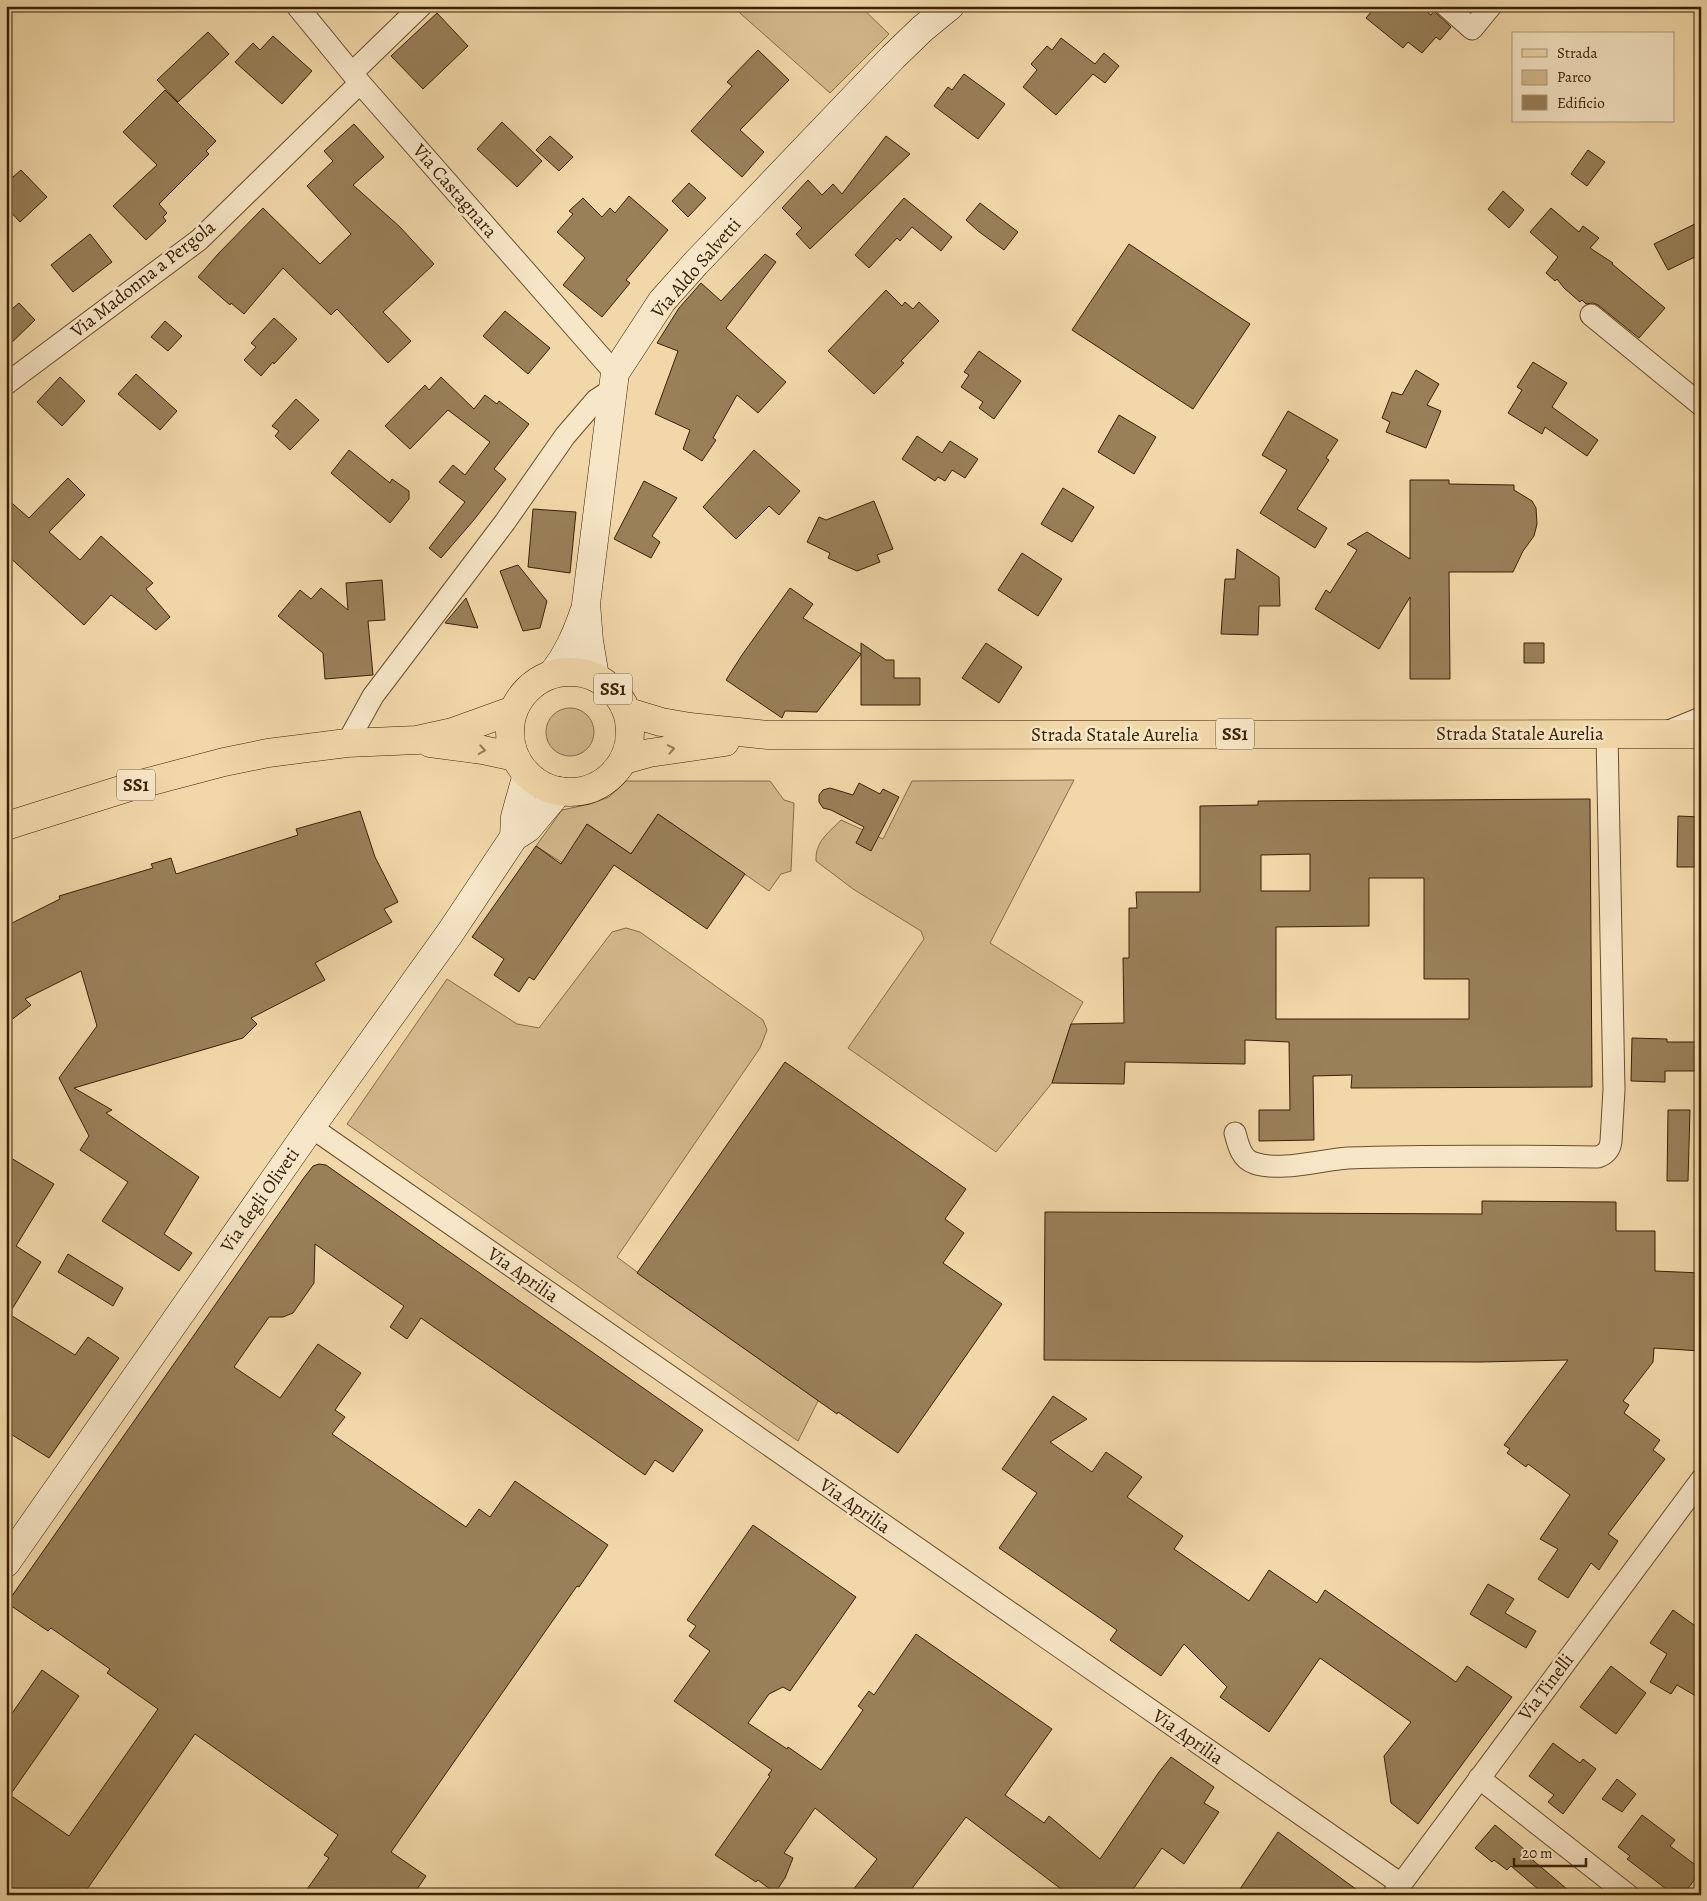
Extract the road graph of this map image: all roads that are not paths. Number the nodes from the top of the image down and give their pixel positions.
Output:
1 (297, 6) edge
2 (421, 6) edge
3 (950, 6) edge
4 (1446, 6) edge
5 (1491, 6) edge
6 (356, 78) junction
7 (1591, 315) dead end
8 (614, 381) junction
9 (6, 384) edge
10 (1701, 405) edge
11 (586, 604) junction
12 (553, 673) junction
13 (595, 677) junction
14 (514, 710) junction
15 (628, 712) junction
16 (1701, 718) edge
17 (1607, 733) junction
18 (1662, 734) junction
19 (1701, 734) edge
20 (768, 735) junction
21 (417, 740) junction
22 (347, 743) junction
23 (624, 760) junction
24 (521, 766) junction
25 (559, 791) junction
26 (6, 826) edge
27 (514, 837) junction
28 (311, 1127) junction
29 (1235, 1133) dead end
30 (1701, 1480) edge
31 (6, 1563) edge
32 (1479, 1778) junction
33 (1397, 1889) edge
34 (1628, 1895) edge

1 - 6 street, Via Castagnara
2 - 6 street, Via Madonna a Pergola
3 - 8 main road, Via Aldo Salvetti
4 - 5 street
6 - 8 street, Via Castagnara
6 - 9 street, Via Madonna a Pergola
7 - 10 street
8 - 11 main road, Via Aldo Salvetti
8 - 22 street
11 - 12 main road, Via Aldo Salvetti
11 - 13 main road, Via Aldo Salvetti
12 - 13 main road, SS1
12 - 14 main road, SS1
13 - 15 main road, SS1
14 - 21 main road, SS1
14 - 24 main road, SS1
15 - 20 main road, Strada Statale Aurelia / SS1
15 - 23 main road, SS1
16 - 18 street
17 - 18 main road, Strada Statale Aurelia / SS1
17 - 20 main road, Strada Statale Aurelia / SS1
17 - 29 street
18 - 19 main road, Strada Statale Aurelia / SS1
23 -> 20 main road, Strada Statale Aurelia / SS1
21 - 22 main road, SS1
21 -> 24 main road, SS1
22 - 26 main road, SS1
23 - 25 main road, SS1
24 - 25 main road, SS1
24 - 27 main road, Via degli Oliveti
25 - 27 main road, Via degli Oliveti
27 - 28 main road, Via degli Oliveti
28 - 31 main road, Via degli Oliveti
28 - 33 street, Via Aprilia
30 - 32 street, Via Tinelli
32 - 33 street, Via Tinelli
32 - 34 street

